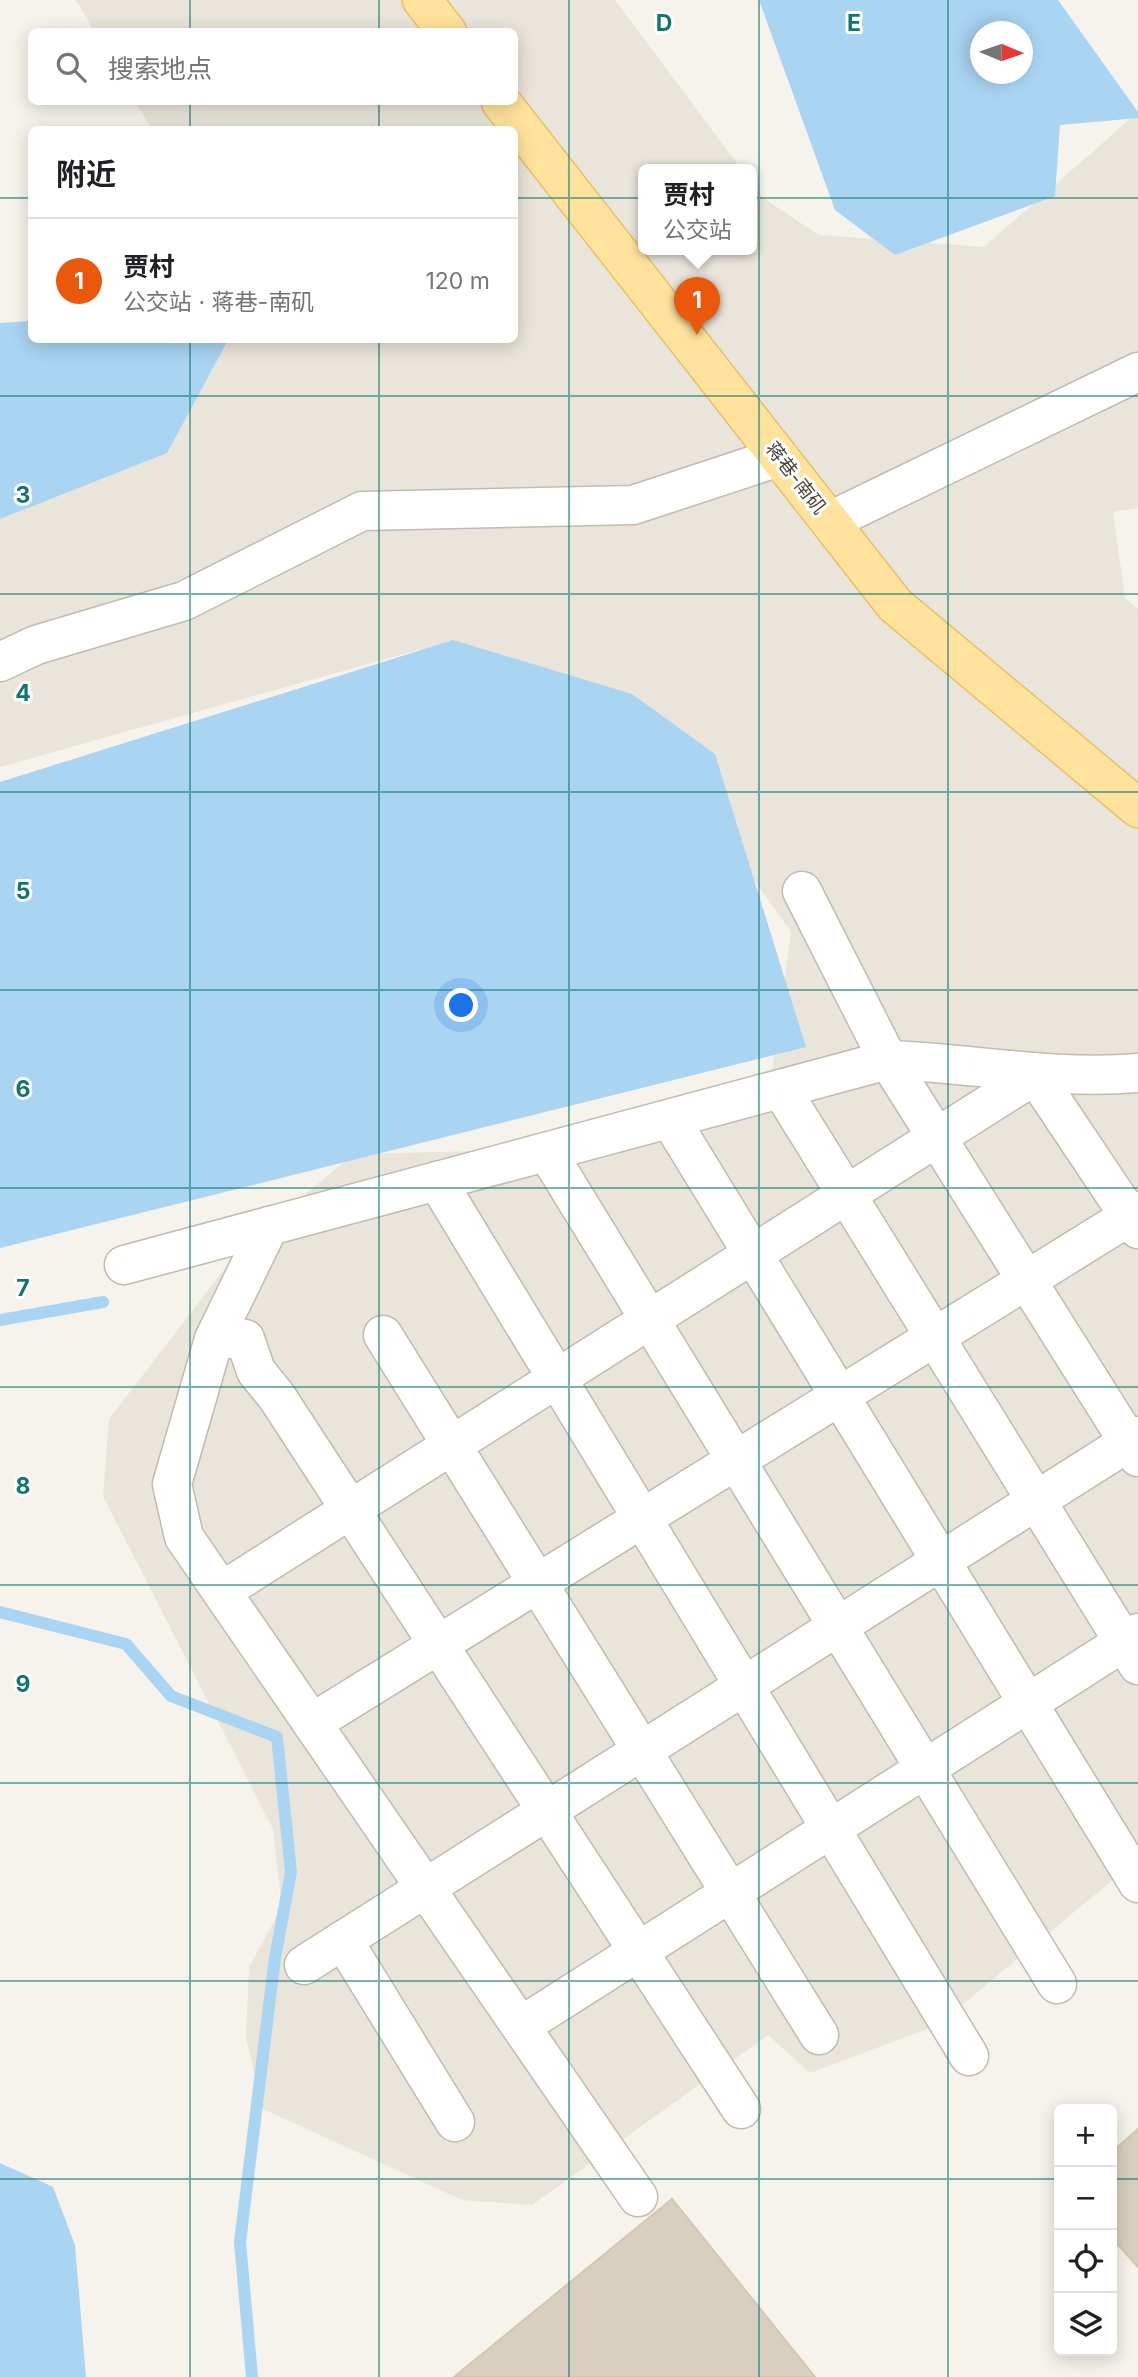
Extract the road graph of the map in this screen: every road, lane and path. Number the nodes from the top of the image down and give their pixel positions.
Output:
1 (422, 0) edge
2 (444, 28) edge
3 (503, 105) edge
4 (1138, 372) edge
5 (779, 457) junction
6 (830, 521) junction
7 (0, 662) edge
8 (1138, 808) edge
9 (802, 891) dead end
10 (888, 1060) junction
11 (1138, 1073) edge
12 (1035, 1075) junction
13 (781, 1089) junction
14 (670, 1119) junction
15 (937, 1137) junction
16 (547, 1152) junction
17 (437, 1181) junction
18 (847, 1195) junction
19 (1135, 1218) edge
20 (269, 1226) junction
21 (752, 1254) junction
22 (124, 1265) dead end
23 (1026, 1280) junction
24 (650, 1319) junction
25 (383, 1335) dead end
26 (935, 1337) junction
27 (214, 1339) junction
28 (556, 1379) junction
29 (839, 1395) junction
30 (452, 1445) junction
31 (1135, 1445) edge
32 (736, 1460) junction
33 (1036, 1500) junction
34 (350, 1510) junction
35 (642, 1518) junction
36 (941, 1561) junction
37 (538, 1583) junction
38 (222, 1591) junction
39 (837, 1626) junction
40 (438, 1645) junction
41 (1133, 1646) edge
42 (744, 1686) junction
43 (1028, 1703) junction
44 (312, 1723) junction
45 (642, 1751) junction
46 (924, 1769) junction
47 (547, 1811) junction
48 (830, 1829) junction
49 (1138, 1883) edge
50 (426, 1888) junction
51 (730, 1892) junction
52 (343, 1940) junction
53 (638, 1951) junction
54 (304, 1965) dead end
55 (1057, 1984) dead end
56 (521, 2026) junction
57 (818, 2035) dead end
58 (969, 2056) dead end
59 (741, 2109) dead end
60 (455, 2122) dead end
61 (638, 2197) dead end

1 - 2 main road
3 - 5 main road, 蒋巷-南矶
4 - 6 street
5 - 6 main road, 蒋巷-南矶
5 - 7 street
6 - 8 main road, 蒋巷-南矶
9 - 10 street
10 - 12 street
10 - 13 street
10 - 15 street
11 - 12 street
12 - 15 street
12 - 19 street
13 - 14 street
13 - 18 street
14 - 16 street
14 - 21 street
15 - 18 street
15 - 23 street
16 - 17 street
16 - 24 street
17 - 20 street
17 - 28 street
18 - 21 street
18 - 26 street
19 - 23 street
20 - 22 street
20 - 27 street
21 - 24 street
21 - 29 street
23 - 26 street
23 - 31 street
24 - 28 street
24 - 32 street
25 - 30 street
26 - 29 street
26 - 33 street
27 - 34 street
27 - 38 street
28 - 30 street
28 - 35 street
29 - 32 street
29 - 36 street
30 - 34 street
30 - 37 street
31 - 33 street
32 - 35 street
32 - 39 street
33 - 36 street
33 - 41 street
34 - 38 street
34 - 40 street
35 - 37 street
35 - 42 street
36 - 39 street
36 - 43 street
37 - 40 street
37 - 45 street
38 - 44 street
39 - 42 street
39 - 46 street
40 - 44 street
40 - 47 street
41 - 43 street
42 - 45 street
42 - 48 street
43 - 46 street
43 - 49 street
44 - 50 street
45 - 47 street
45 - 51 street
46 - 48 street
46 - 55 street
47 - 50 street
47 - 53 street
48 - 51 street
48 - 58 street
50 - 52 street
50 - 56 street
51 - 53 street
51 - 57 street
52 - 54 street
52 - 60 street
53 - 56 street
53 - 59 street
56 - 61 street

